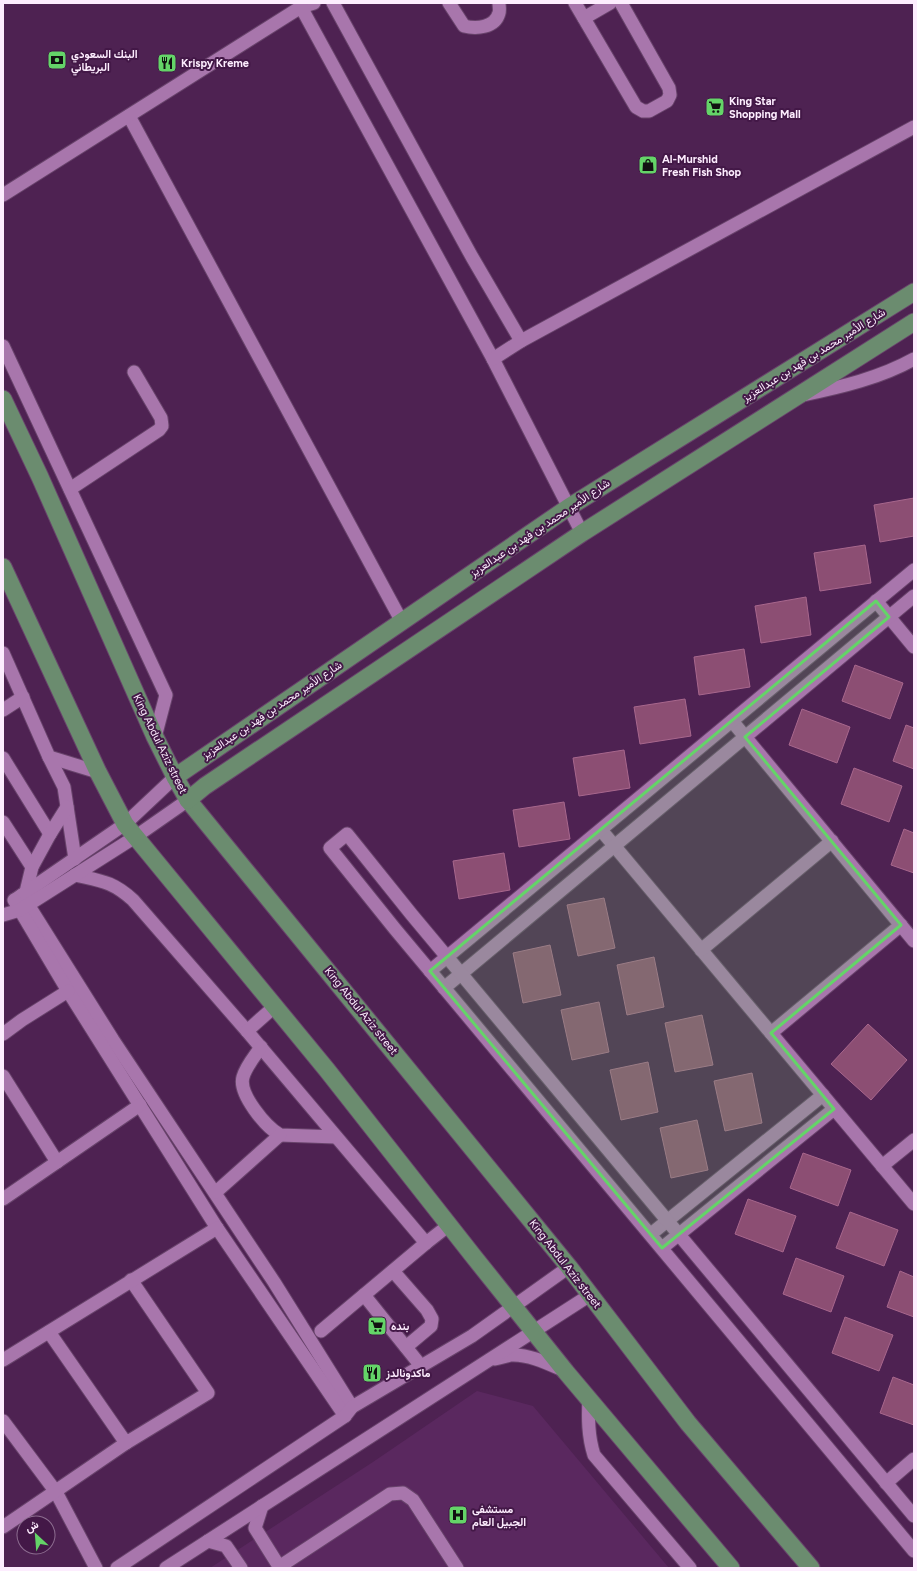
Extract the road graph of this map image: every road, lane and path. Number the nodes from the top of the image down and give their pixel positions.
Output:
1 (314, 3) edge
2 (333, 3) edge
3 (449, 3) edge
4 (499, 3) edge
5 (575, 3) edge
6 (610, 3) edge
7 (621, 3) edge
8 (302, 4) edge
9 (584, 18) junction
10 (129, 116) junction
11 (914, 127) edge
12 (3, 195) edge
13 (914, 292) edge
14 (914, 322) edge
15 (521, 341) junction
16 (3, 346) edge
17 (914, 358) edge
18 (493, 359) junction
19 (134, 372) dead end
20 (798, 396) junction
21 (3, 399) edge
22 (70, 489) junction
23 (569, 507) junction
24 (582, 533) junction
25 (3, 567) edge
26 (914, 570) edge
27 (914, 596) edge
28 (876, 601) junction
29 (889, 617) junction
30 (402, 622) junction
31 (914, 647) edge
32 (3, 653) edge
33 (23, 697) junction
34 (3, 710) edge
35 (732, 721) junction
36 (154, 737) junction
37 (745, 737) junction
38 (49, 757) junction
39 (3, 758) edge
40 (98, 772) junction
41 (175, 777) junction
42 (188, 800) junction
43 (68, 807) junction
44 (3, 822) edge
45 (601, 830) junction
46 (130, 831) junction
47 (50, 834) junction
48 (832, 841) junction
49 (614, 846) junction
50 (75, 859) junction
51 (32, 867) junction
52 (75, 875) junction
53 (22, 900) junction
54 (3, 909) edge
55 (3, 915) edge
56 (901, 925) junction
57 (914, 941) edge
58 (701, 950) junction
59 (448, 958) junction
60 (430, 971) junction
61 (461, 973) junction
62 (444, 988) junction
63 (68, 991) junction
64 (274, 1007) junction
65 (247, 1031) junction
66 (770, 1033) junction
67 (3, 1034) edge
68 (261, 1047) junction
69 (3, 1076) edge
70 (823, 1095) junction
71 (140, 1105) junction
72 (834, 1108) junction
73 (280, 1135) junction
74 (336, 1137) junction
75 (914, 1140) edge
76 (57, 1162) junction
77 (882, 1166) junction
78 (216, 1192) junction
79 (3, 1199) edge
80 (914, 1204) edge
81 (668, 1221) junction
82 (449, 1226) junction
83 (217, 1228) junction
84 (650, 1234) junction
85 (679, 1234) junction
86 (426, 1243) junction
87 (662, 1248) junction
88 (569, 1267) junction
89 (393, 1271) junction
90 (131, 1280) junction
91 (364, 1295) junction
92 (590, 1295) junction
93 (514, 1307) junction
94 (321, 1331) dead end
95 (534, 1331) junction
96 (49, 1332) junction
97 (406, 1347) junction
98 (3, 1360) edge
99 (490, 1360) junction
100 (421, 1366) junction
101 (566, 1372) junction
102 (589, 1398) junction
103 (348, 1412) junction
104 (3, 1420) edge
105 (126, 1443) junction
106 (914, 1459) edge
107 (886, 1483) junction
108 (56, 1492) junction
109 (262, 1506) junction
110 (914, 1516) edge
111 (3, 1527) edge
112 (208, 1541) junction
113 (794, 1548) junction
114 (914, 1551) edge
115 (280, 1567) edge
116 (96, 1568) edge
117 (117, 1568) edge
118 (166, 1568) edge
119 (241, 1568) edge
120 (457, 1568) edge
121 (690, 1568) edge
122 (731, 1568) edge
123 (800, 1568) edge
124 (811, 1568) edge

1 - 8 street
2 - 15 street
3 - 4 street
5 - 9 street
6 - 9 street
7 - 9 street
8 - 10 street
8 - 18 street
10 - 12 street
10 - 30 street
11 - 15 street
13 - 23 main road, شارع الأمير محمد بن فهد بن عبدالعزيز
14 - 20 main road
15 - 18 street
16 - 22 street
17 - 20 street
18 - 23 street
19 - 22 street
20 - 24 main road
21 - 36 main road, King Abdul Aziz street
22 - 36 street
23 - 24 street
23 - 30 main road, شارع الأمير محمد بن فهد بن عبدالعزيز
24 - 42 main road
25 - 40 main road
26 - 28 street
27 - 29 street
28 - 29 street
28 - 35 street
29 - 31 street
29 - 37 street
30 - 41 main road, شارع الأمير محمد بن فهد بن عبدالعزيز
32 - 33 street
33 - 34 street
33 - 38 street
35 - 37 street
35 - 45 street
36 - 41 main road, King Abdul Aziz street
37 - 48 street
37 - 49 street
38 - 40 street
38 - 43 street
39 - 47 street
40 - 46 main road
41 - 42 main road, King Abdul Aziz street
41 - 46 street
42 - 46 street
42 - 88 main road, King Abdul Aziz street
43 - 47 street
43 - 50 street
44 - 51 street
45 - 49 street
45 - 59 street
46 - 50 street
46 - 52 street
46 - 64 main road
47 - 51 street
48 - 56 street
48 - 58 street
49 - 58 street
49 - 61 street
50 - 53 street
51 - 53 street
52 - 53 street
52 - 65 street
53 - 54 street
53 - 55 street
53 - 63 street
53 - 78 street
56 - 57 street
56 - 66 street
58 - 66 street
59 - 60 street
59 - 60 street
59 - 61 street
60 - 62 street
61 - 62 street
61 - 81 street
62 - 84 street
63 - 67 street
63 - 71 street
64 - 65 street
64 - 82 main road
65 - 68 street
66 - 70 street
68 - 73 street
68 - 74 street
69 - 76 street
70 - 72 street
70 - 81 street
71 - 76 street
71 - 83 street
72 - 77 street
72 - 85 street
73 - 74 street
73 - 78 street
74 - 86 street
75 - 77 street
76 - 79 street
77 - 80 street
78 - 103 street
81 - 84 street
81 - 85 street
82 - 86 street
82 - 93 main road
83 - 90 street
83 - 103 street
84 - 87 street
85 - 87 street
85 - 107 street
86 - 89 street
87 - 114 street
88 - 92 main road, King Abdul Aziz street
88 - 93 street
89 - 91 street
89 - 97 street
90 - 96 street
90 - 105 street
91 - 94 street
91 - 97 street
92 - 95 street
92 - 113 main road, King Abdul Aziz street
93 - 95 main road
93 - 100 street
95 - 99 street
95 - 101 main road
96 - 98 street
96 - 105 street
97 - 100 street
99 - 101 street
99 - 109 street
100 - 103 street
101 - 102 main road
102 - 121 street
102 - 122 main road
103 - 117 street
104 - 108 street
105 - 108 street
106 - 107 street
107 - 110 street
108 - 111 street
108 - 116 street
109 - 112 street
109 - 115 street
112 - 118 street
112 - 119 street
113 - 123 main road
113 - 124 main road, King Abdul Aziz street
115 - 120 street

